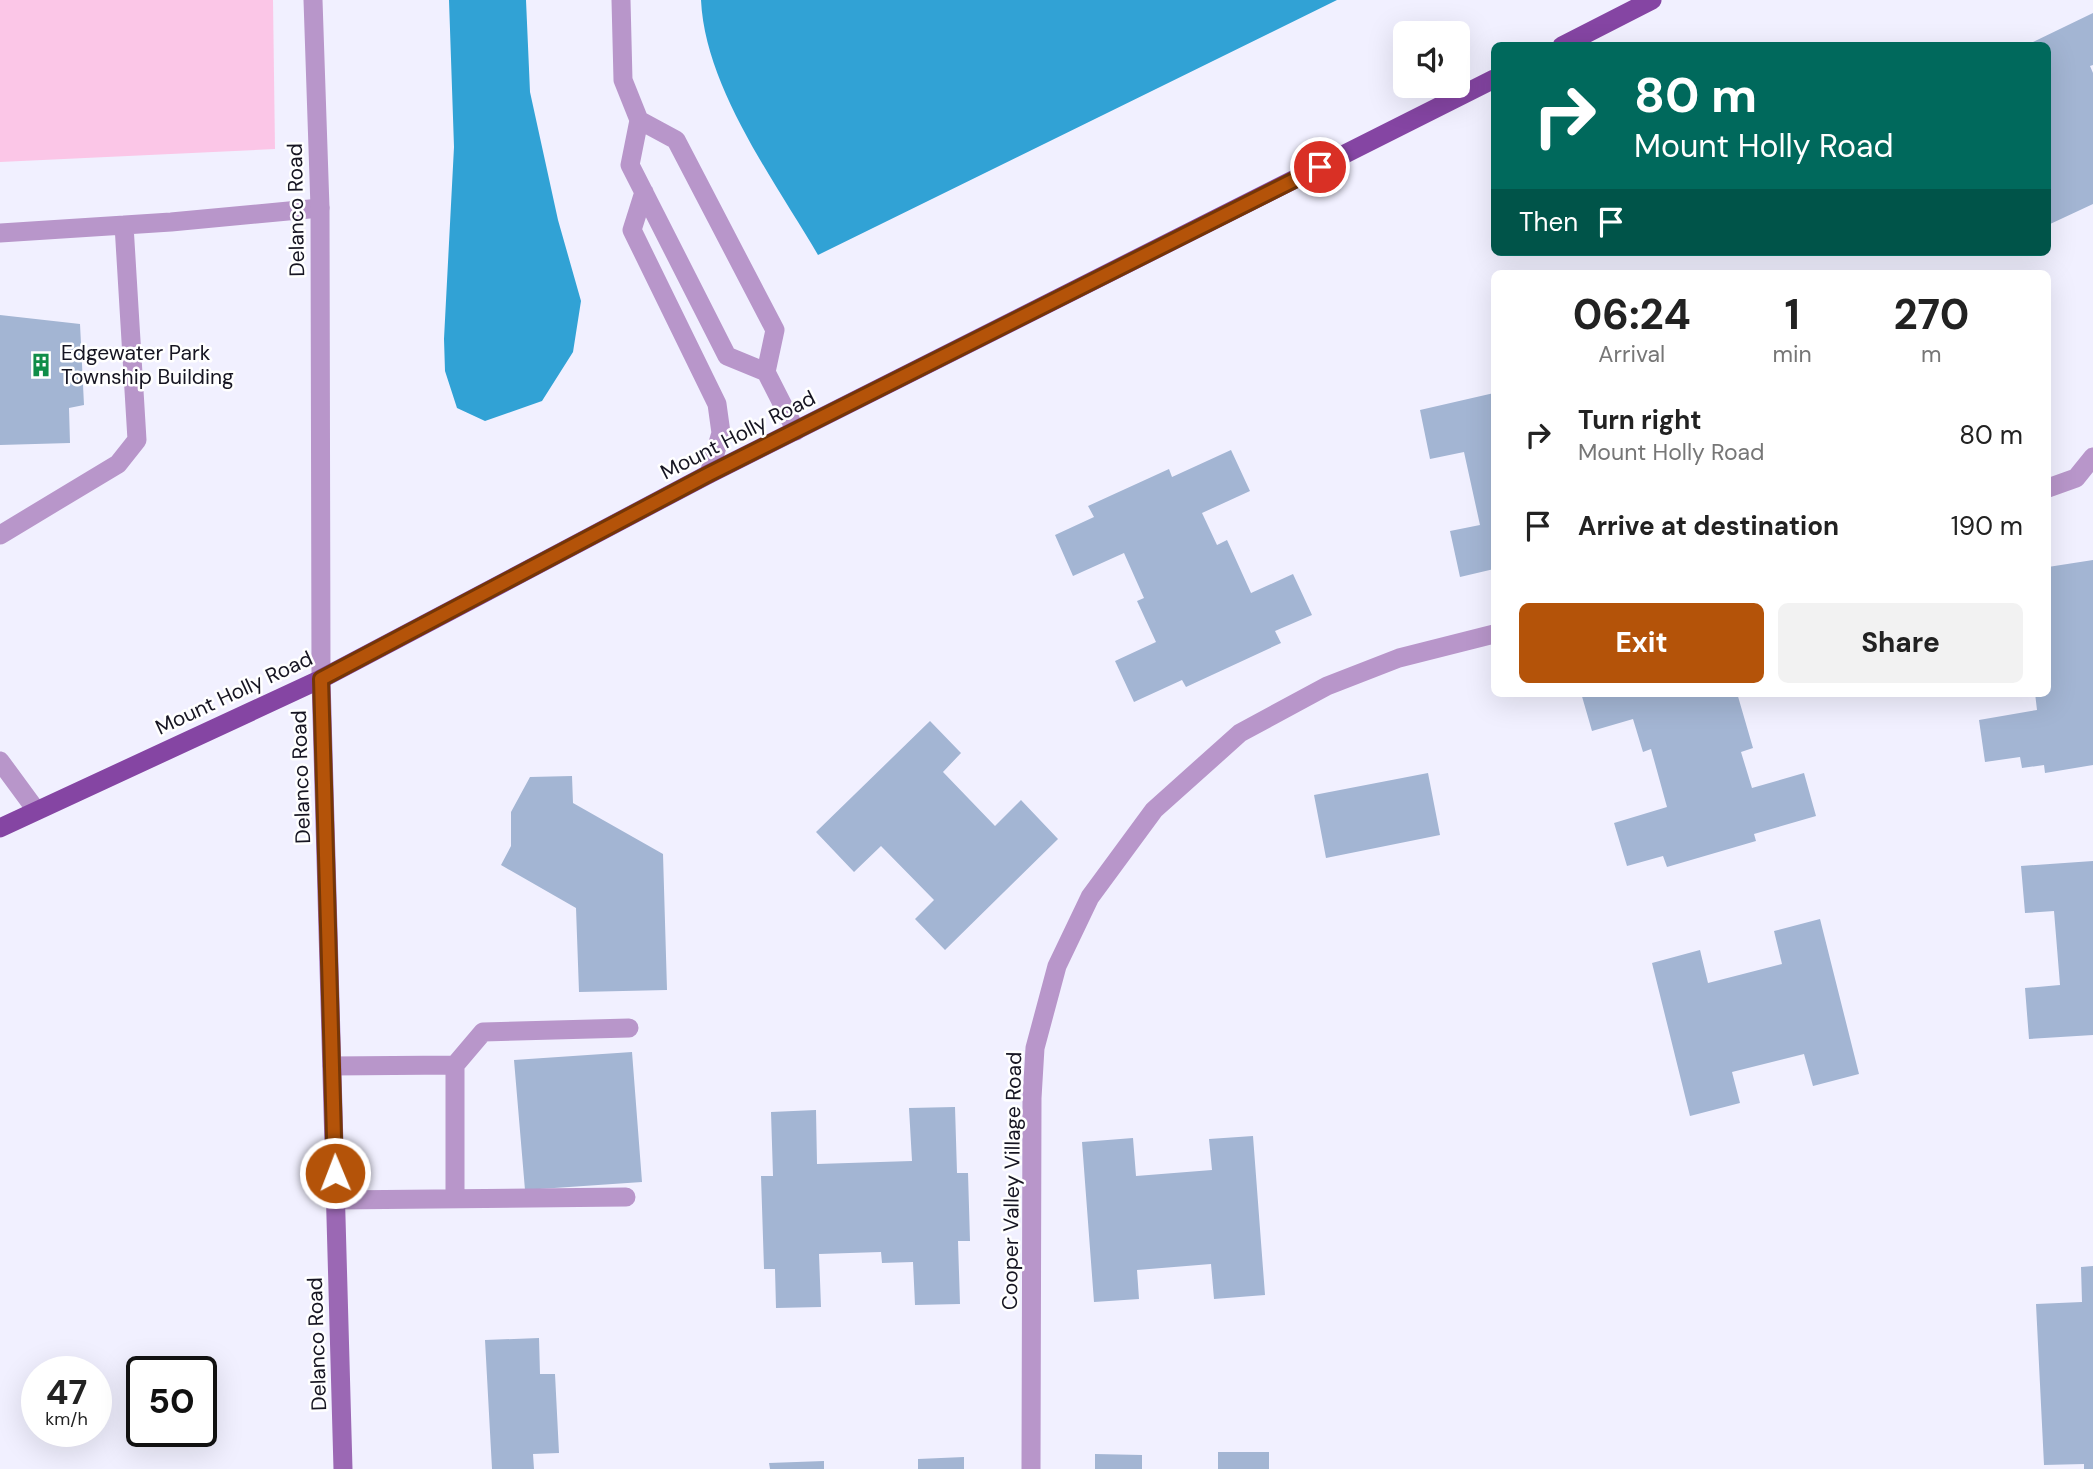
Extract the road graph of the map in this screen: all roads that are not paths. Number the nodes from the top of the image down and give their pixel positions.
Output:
1 (313, 0) edge
2 (621, 0) edge
3 (1653, 0) edge
4 (1570, 42) edge
5 (1491, 81) edge
6 (639, 120) junction
7 (644, 192) junction
8 (320, 208) junction
9 (124, 225) junction
10 (0, 233) edge
11 (766, 372) junction
12 (796, 431) junction
13 (2093, 457) edge
14 (709, 474) junction
15 (2051, 487) edge
16 (0, 535) edge
17 (1491, 635) edge
18 (321, 679) junction
19 (0, 761) edge
20 (36, 810) junction
21 (0, 828) edge
22 (629, 1027) dead end
23 (456, 1065) junction
24 (332, 1066) junction
25 (626, 1197) dead end
26 (455, 1199) junction
27 (335, 1200) junction
28 (343, 1469) edge
29 (1031, 1469) edge

1 - 8 street, Delanco Road
2 - 6 street
3 - 4 main road
5 - 12 main road, Mount Holly Road
6 - 7 street
6 - 11 street
7 - 11 street
7 - 14 street
8 - 9 street
8 - 18 street, Delanco Road
9 - 10 street
9 - 16 street
11 - 12 street
12 - 14 main road, Mount Holly Road
13 - 15 street
14 - 18 main road, Mount Holly Road
17 - 29 street, Cooper Valley Village Road
18 - 20 main road, Mount Holly Road
18 - 24 main road, Delanco Road
19 - 20 street
20 - 21 main road, Mount Holly Road
22 - 23 street
23 - 24 street
23 - 26 street
24 - 27 main road, Delanco Road
25 - 26 street
26 - 27 street
27 - 28 main road, Delanco Road

